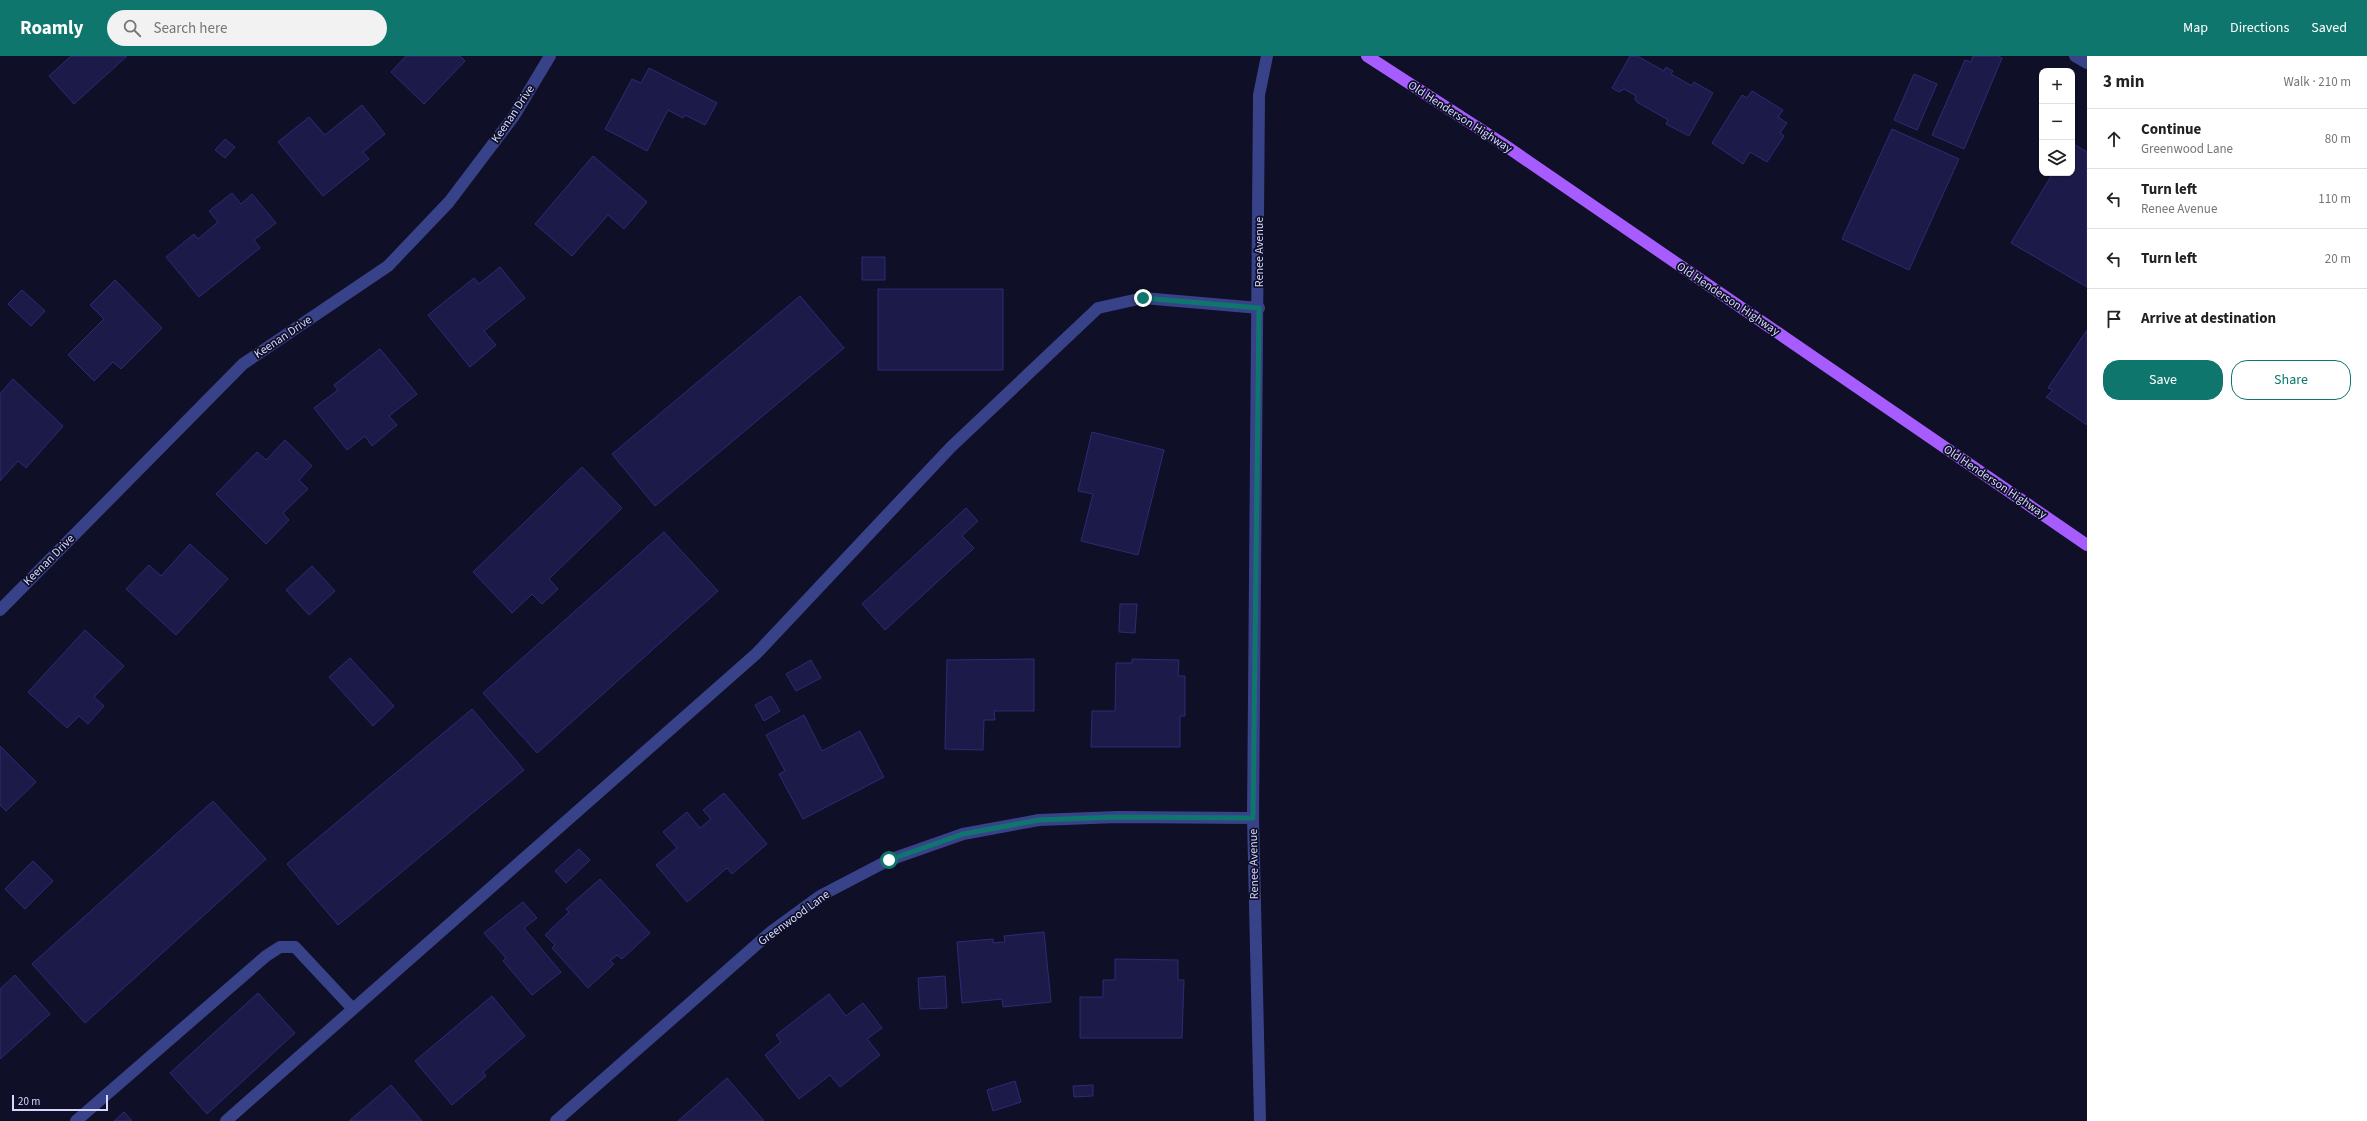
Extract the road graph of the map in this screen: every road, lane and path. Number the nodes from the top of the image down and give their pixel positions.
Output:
1 (550, 56) edge
2 (1267, 56) edge
3 (1367, 56) edge
4 (2075, 56) edge
5 (2087, 63) edge
6 (1259, 308) junction
7 (2087, 545) edge
8 (0, 610) edge
9 (1253, 818) junction
10 (353, 1009) junction
11 (76, 1121) edge
12 (226, 1121) edge
13 (556, 1121) edge
14 (1260, 1121) edge

1 - 8 street, Keenan Drive
2 - 6 street, Renee Avenue
3 - 7 main road, Old Henderson Highway
4 - 5 street
6 - 9 street, Renee Avenue
6 - 10 street
9 - 13 street, Greenwood Lane
9 - 14 street, Renee Avenue
10 - 11 street
10 - 12 street

